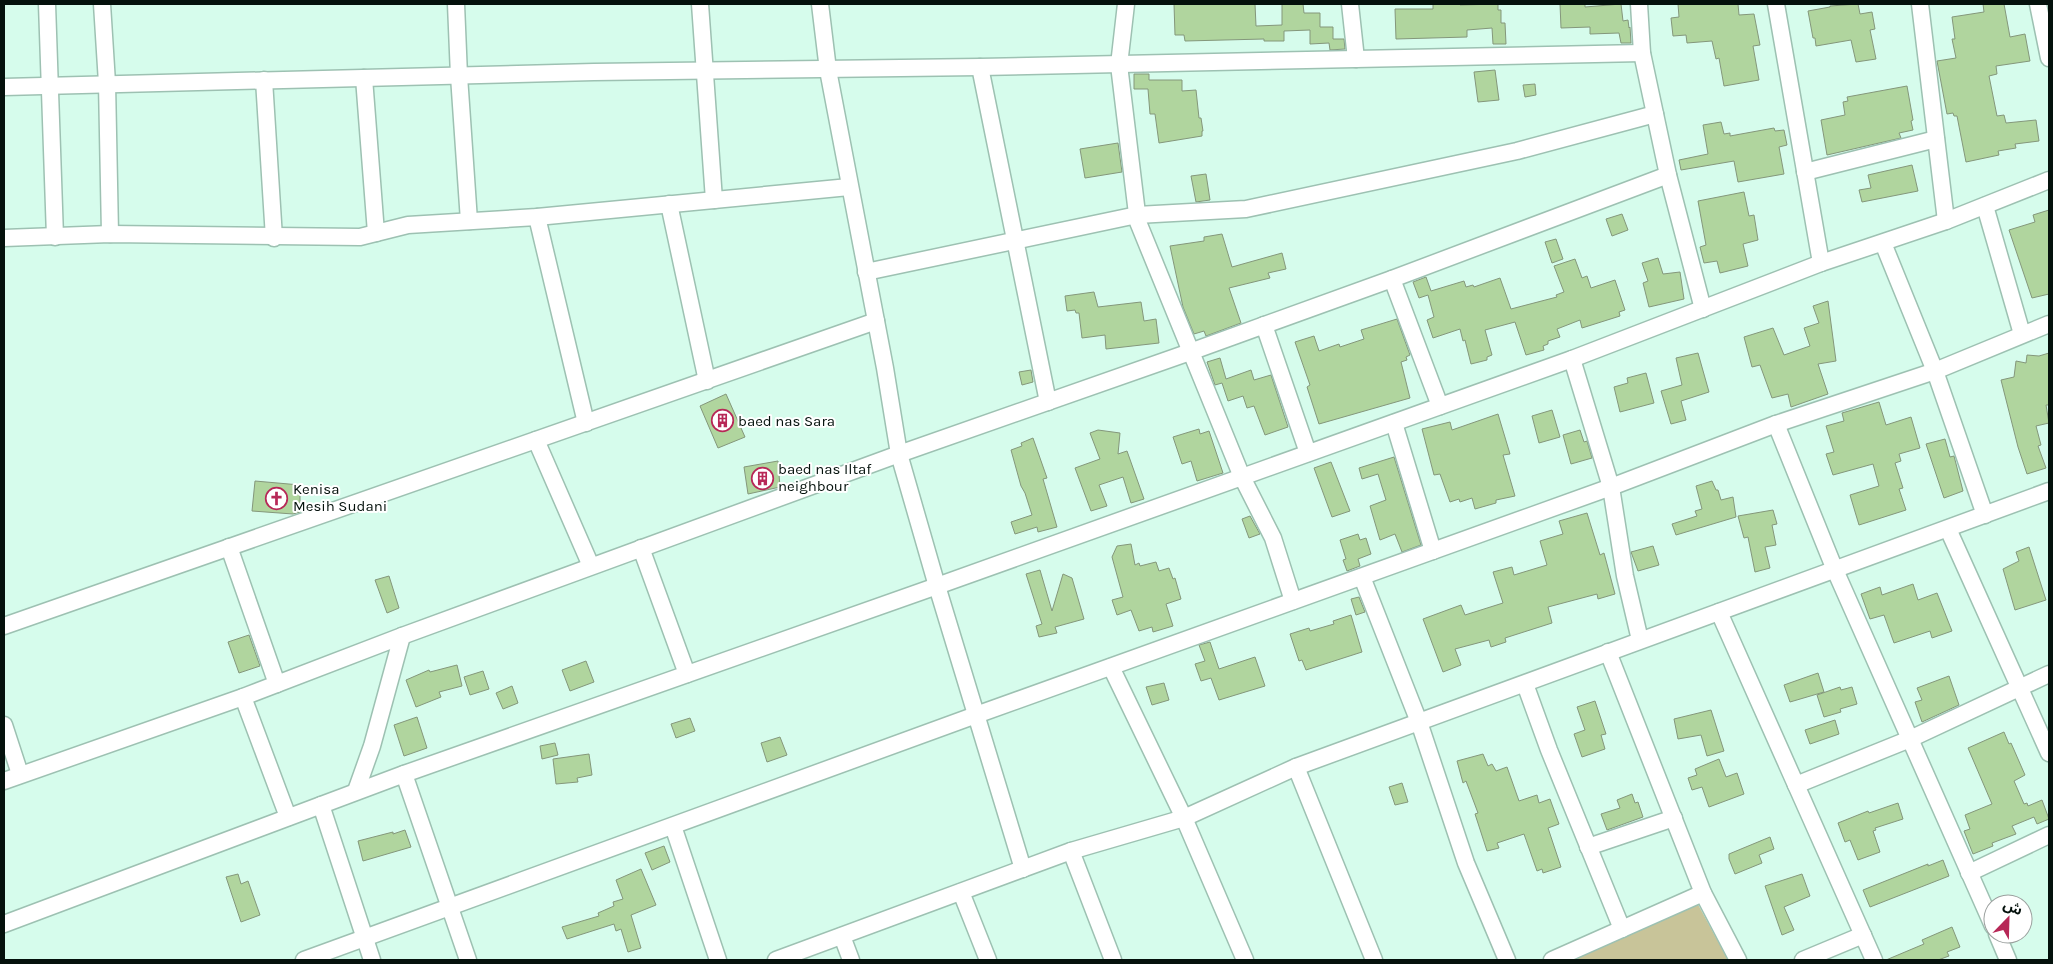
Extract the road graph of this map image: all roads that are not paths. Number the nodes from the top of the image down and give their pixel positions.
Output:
1 (47, 4) edge
2 (102, 4) edge
3 (456, 4) edge
4 (700, 4) edge
5 (820, 4) edge
6 (1126, 4) edge
7 (1350, 4) edge
8 (1639, 4) edge
9 (1776, 4) edge
10 (1920, 4) edge
11 (2038, 4) edge
12 (2048, 48) edge
13 (1642, 53) junction
14 (1356, 59) junction
15 (1119, 65) junction
16 (980, 67) junction
17 (828, 70) junction
18 (704, 71) junction
19 (459, 76) junction
20 (364, 78) junction
21 (264, 80) junction
22 (107, 83) junction
23 (50, 86) junction
24 (4, 87) edge
25 (1655, 114) junction
26 (1936, 139) junction
27 (1805, 172) junction
28 (1668, 175) junction
29 (2049, 180) edge
30 (849, 187) junction
31 (714, 200) junction
32 (669, 204) junction
33 (1985, 206) junction
34 (1137, 215) junction
35 (537, 217) junction
36 (469, 221) junction
37 (1946, 222) junction
38 (376, 233) junction
39 (110, 234) junction
40 (55, 237) junction
41 (4, 238) edge
42 (274, 238) junction
43 (1015, 241) junction
44 (1883, 243) junction
45 (1820, 264) junction
46 (866, 272) junction
47 (1392, 279) junction
48 (1703, 308) junction
49 (876, 321) junction
50 (2049, 324) edge
51 (1264, 325) junction
52 (2022, 334) junction
53 (1190, 352) junction
54 (1572, 359) junction
55 (1935, 371) junction
56 (707, 380) junction
57 (1048, 402) junction
58 (1440, 406) junction
59 (586, 423) junction
60 (1394, 423) junction
61 (1776, 424) junction
62 (536, 440) junction
63 (1308, 453) junction
64 (899, 454) junction
65 (1242, 477) junction
66 (1611, 487) junction
67 (2049, 491) edge
68 (1985, 515) junction
69 (1948, 529) junction
70 (229, 547) junction
71 (641, 548) junction
72 (1433, 551) junction
73 (591, 566) junction
74 (1835, 570) junction
75 (1362, 577) junction
76 (937, 586) junction
77 (1293, 602) junction
78 (1719, 612) junction
79 (4, 626) edge
80 (402, 636) junction
81 (1640, 640) junction
82 (1608, 652) junction
83 (1111, 667) junction
84 (687, 674) junction
85 (2049, 674) edge
86 (277, 684) junction
87 (1525, 684) junction
88 (2020, 687) junction
89 (243, 697) junction
90 (976, 716) junction
91 (1419, 722) junction
92 (4, 726) edge
93 (1910, 739) junction
94 (2049, 753) edge
95 (1296, 767) junction
96 (20, 774) junction
97 (404, 774) junction
98 (4, 781) edge
99 (1796, 785) junction
100 (356, 791) junction
101 (321, 805) junction
102 (288, 817) junction
103 (1184, 818) junction
104 (1674, 818) junction
105 (673, 826) junction
106 (2049, 835) edge
107 (1588, 848) junction
108 (1071, 851) junction
109 (1023, 869) junction
110 (1969, 873) junction
111 (961, 892) junction
112 (1703, 893) junction
113 (1983, 904) edge
114 (451, 907) junction
115 (4, 924) edge
116 (1622, 929) junction
117 (1863, 935) junction
118 (842, 936) junction
119 (364, 939) junction
120 (2001, 944) edge
121 (304, 960) edge
122 (372, 960) edge
123 (468, 960) edge
124 (718, 960) edge
125 (776, 960) edge
126 (851, 960) edge
127 (988, 960) edge
128 (1113, 960) edge
129 (1245, 960) edge
130 (1374, 960) edge
131 (1507, 960) edge
132 (1552, 960) edge
133 (1738, 960) edge
134 (1803, 960) edge
135 (1874, 960) edge
136 (2008, 960) edge

1 - 23 street
2 - 22 street
3 - 19 street
4 - 18 street
5 - 17 street
6 - 15 street
7 - 14 street
8 - 13 street
9 - 27 street
10 - 26 street
11 - 12 street
13 - 14 street
13 - 25 street
14 - 15 street
15 - 16 street
15 - 34 street
16 - 17 street
16 - 43 street
17 - 18 street
17 - 30 street
18 - 19 street
18 - 31 street
19 - 20 street
19 - 36 street
20 - 21 street
20 - 38 street
21 - 22 street
21 - 42 street
22 - 23 street
22 - 39 street
23 - 24 street
23 - 40 street
25 - 28 street
25 - 34 street
26 - 27 street
26 - 37 street
27 - 45 street
28 - 47 street
28 - 48 street
29 - 33 street
30 - 31 street
30 - 46 street
31 - 32 street
32 - 35 street
32 - 56 street
33 - 37 street
33 - 52 street
34 - 43 street
34 - 53 street
35 - 36 street
35 - 59 street
36 - 38 street
37 - 44 street
38 - 42 street
39 - 40 street
39 - 42 street
40 - 41 street
43 - 46 street
43 - 57 street
44 - 45 street
44 - 55 street
45 - 48 street
46 - 49 street
47 - 51 street
47 - 58 street
48 - 54 street
49 - 56 street
49 - 64 street
50 - 52 street
51 - 53 street
51 - 63 street
52 - 55 street
53 - 57 street
53 - 65 street
54 - 58 street
54 - 66 street
55 - 61 street
55 - 68 street
56 - 59 street
57 - 64 street
58 - 60 street
59 - 62 street
60 - 63 street
60 - 72 street
61 - 66 street
61 - 74 street
62 - 70 street
62 - 73 street
63 - 65 street
64 - 71 street
64 - 76 street
65 - 76 street
65 - 77 street
66 - 72 street
66 - 81 street
67 - 68 street
68 - 69 street
69 - 74 street
69 - 88 street
70 - 79 street
70 - 86 street
71 - 73 street
71 - 84 street
72 - 75 street
73 - 80 street
74 - 78 street
74 - 93 street
75 - 77 street
75 - 91 street
76 - 84 street
76 - 90 street
77 - 83 street
78 - 81 street
78 - 99 street
80 - 86 street
80 - 100 street
81 - 82 street
82 - 87 street
82 - 104 street
83 - 90 street
83 - 103 street
84 - 97 street
85 - 88 street
86 - 89 street
87 - 91 street
87 - 107 street
88 - 93 street
88 - 94 street
89 - 96 street
89 - 102 street
90 - 105 street
90 - 109 street
91 - 95 street
91 - 131 street
92 - 96 street
93 - 99 street
93 - 110 street
95 - 103 street
95 - 130 street
96 - 98 street
97 - 100 street
97 - 114 street
99 - 117 street
100 - 101 street
101 - 102 street
101 - 119 street
102 - 115 street
103 - 108 street
103 - 129 street
104 - 107 street
104 - 112 street
105 - 114 street
105 - 124 street
106 - 110 street
107 - 116 street
108 - 109 street
108 - 128 street
109 - 111 street
110 - 113 street
111 - 118 street
111 - 127 street
112 - 116 street
112 - 133 street
114 - 119 street
114 - 123 street
116 - 132 street
117 - 134 street
117 - 135 street
118 - 125 street
118 - 126 street
119 - 121 street
119 - 122 street
120 - 136 street

